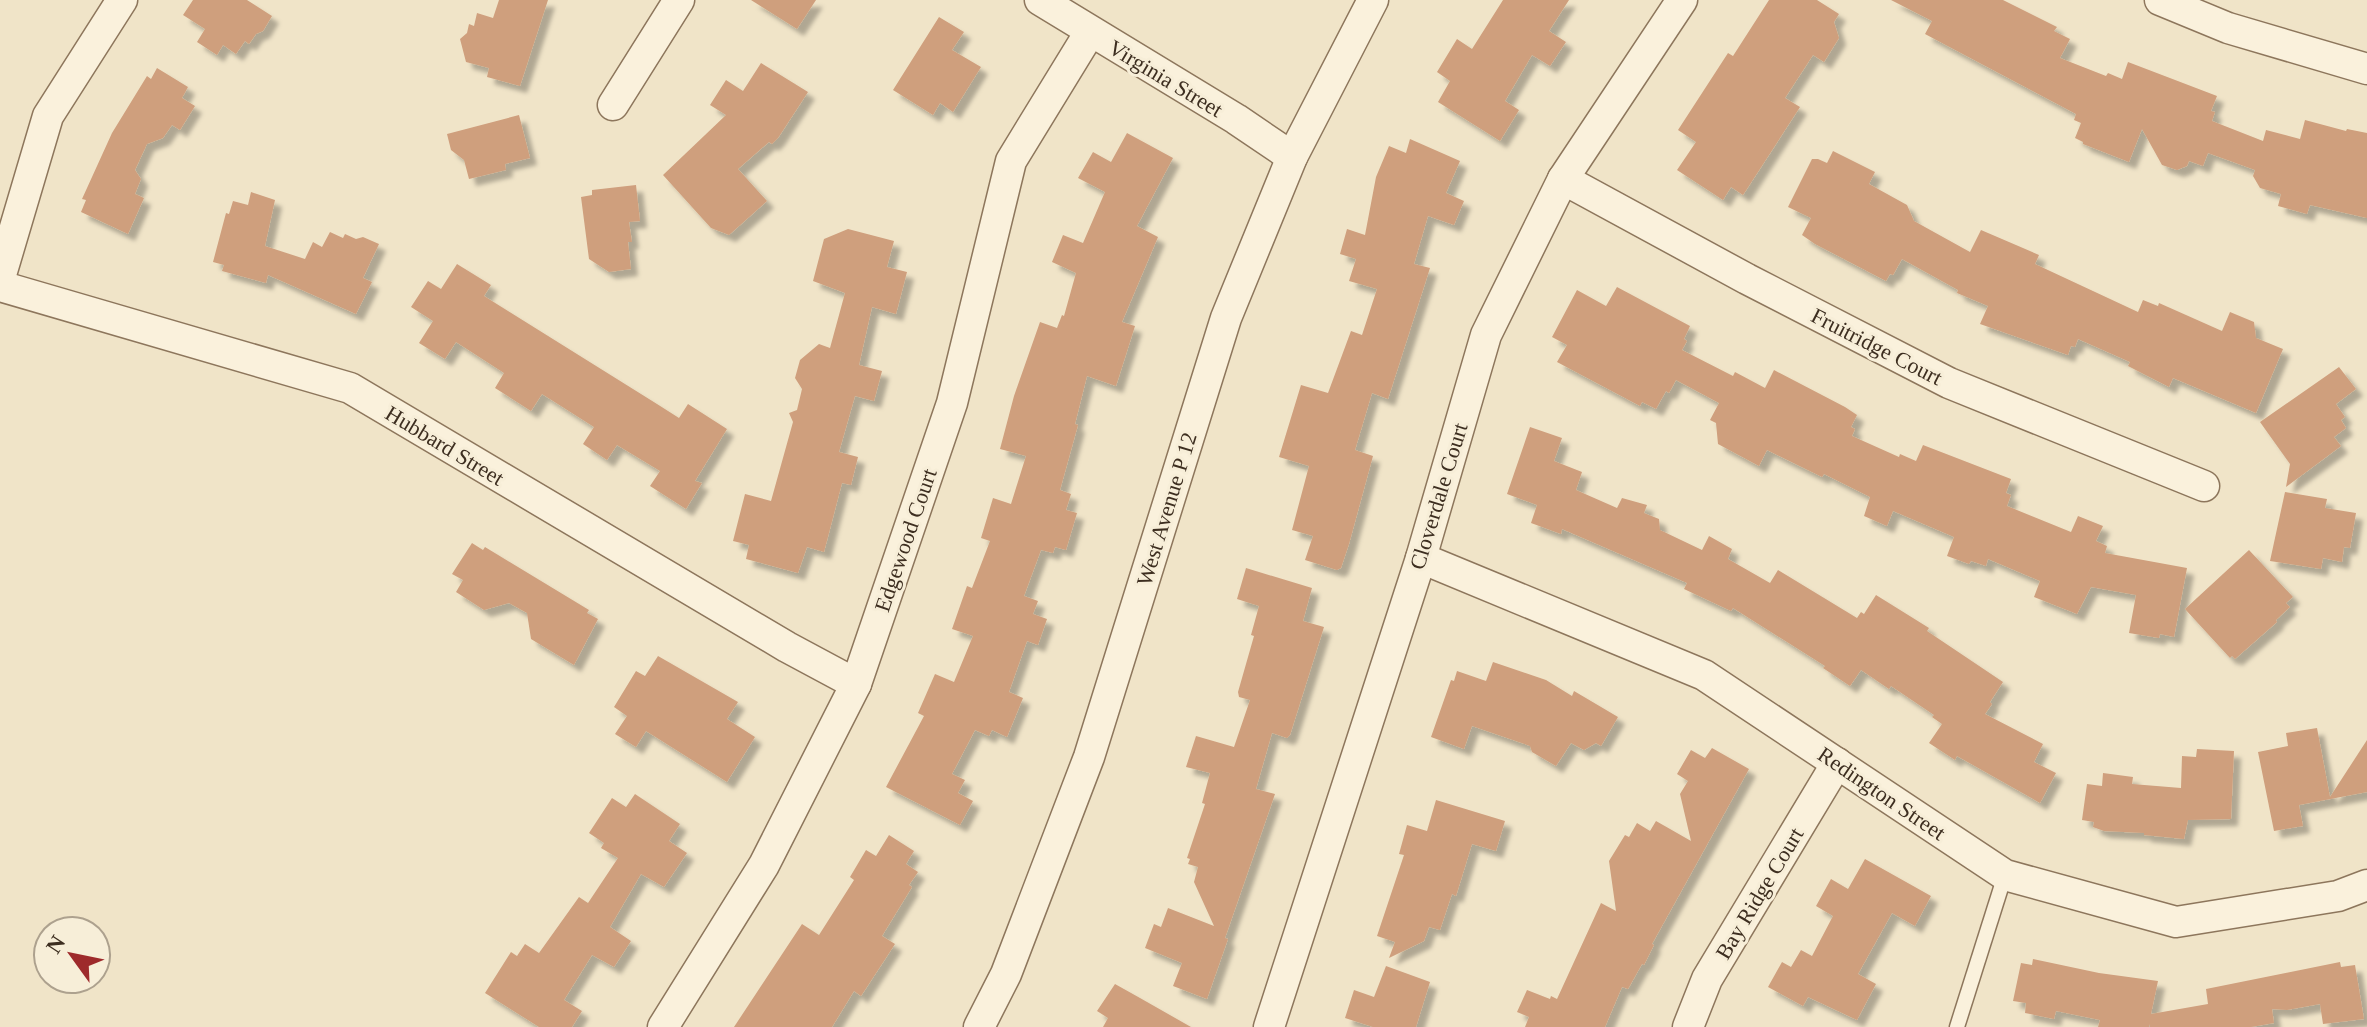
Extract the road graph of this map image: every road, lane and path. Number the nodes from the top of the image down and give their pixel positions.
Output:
1 (122, 0) edge
2 (679, 0) edge
3 (1040, 0) edge
4 (1373, 0) edge
5 (1682, 0) edge
6 (2160, 0) edge
7 (1090, 32) junction
8 (2367, 69) edge
9 (613, 105) dead end
10 (1292, 157) junction
11 (1563, 179) junction
12 (0, 278) edge
13 (0, 286) edge
14 (2204, 486) dead end
15 (1421, 558) junction
16 (856, 684) junction
17 (1837, 763) junction
18 (2005, 875) junction
19 (2367, 885) edge
20 (663, 1027) edge
21 (979, 1027) edge
22 (1269, 1027) edge
23 (1688, 1027) edge
24 (1957, 1027) edge

1 - 12 street
2 - 9 street
3 - 7 street, Virginia Street
4 - 10 street, West Avenue P 12
5 - 11 street, Cloverdale Court
6 - 8 street
7 - 10 street, Virginia Street
7 - 16 street, Edgewood Court
10 - 21 street, West Avenue P 12
11 - 14 street, Fruitridge Court
11 - 15 street, Cloverdale Court
13 - 16 street, Hubbard Street
15 - 17 street, Redington Street
15 - 22 street, Cloverdale Court
16 - 20 street, Edgewood Court
17 - 18 street, Redington Street
17 - 23 street, Bay Ridge Court
18 - 19 street, Redington Street
18 - 24 lane

